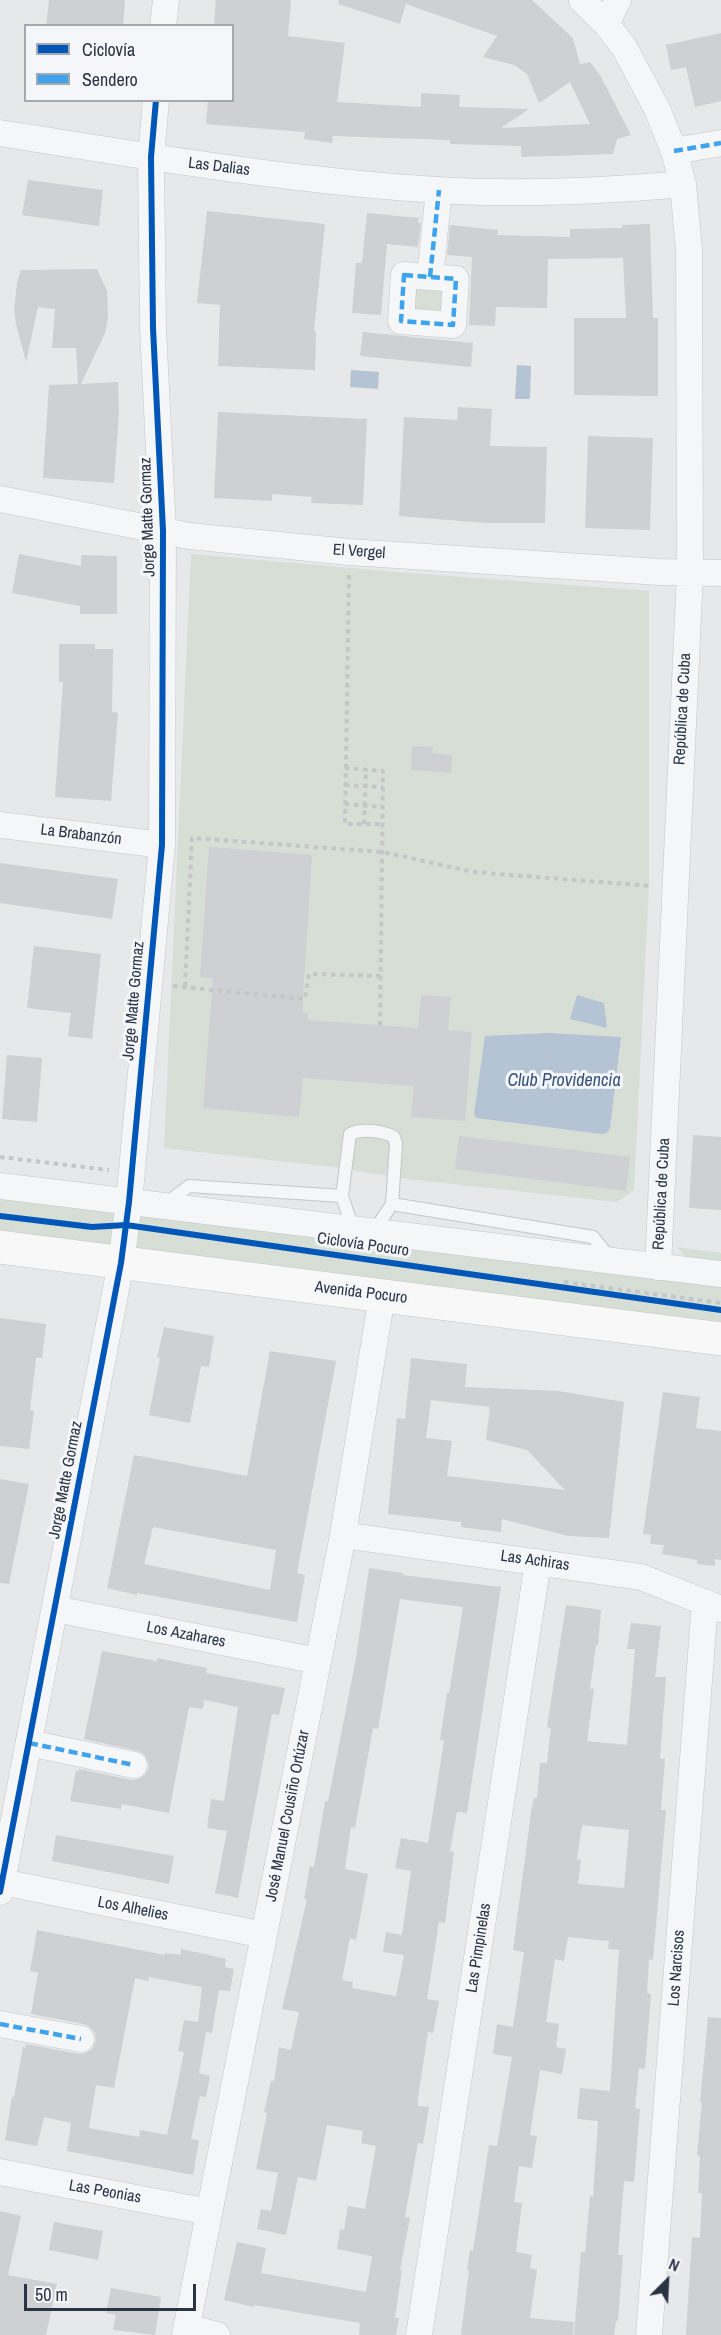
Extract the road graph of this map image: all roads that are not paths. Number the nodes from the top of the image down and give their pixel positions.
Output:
1 (166, 0) edge
2 (582, 0) edge
3 (618, 0) edge
4 (163, 24) edge
5 (606, 24) junction
6 (156, 102) edge
7 (0, 133) edge
8 (721, 143) edge
9 (674, 151) junction
10 (151, 157) junction
11 (683, 184) junction
12 (439, 190) junction
13 (430, 277) dead end
14 (0, 499) edge
15 (164, 531) junction
16 (690, 573) junction
17 (721, 573) edge
18 (0, 825) edge
19 (162, 845) junction
20 (0, 1186) edge
21 (342, 1197) junction
22 (129, 1202) junction
23 (392, 1204) junction
24 (164, 1206) junction
25 (363, 1230) junction
26 (0, 1247) edge
27 (613, 1262) junction
28 (121, 1263) junction
29 (658, 1267) junction
30 (721, 1274) edge
31 (382, 1296) junction
32 (721, 1339) edge
33 (343, 1535) junction
34 (538, 1562) junction
35 (713, 1606) edge
36 (55, 1609) junction
37 (318, 1661) junction
38 (29, 1743) junction
39 (134, 1765) dead end
40 (1, 1887) edge
41 (264, 1935) junction
42 (0, 2024) edge
43 (81, 2039) dead end
44 (0, 2172) edge
45 (209, 2212) junction
46 (186, 2331) edge
47 (217, 2335) edge
48 (419, 2335) edge
49 (649, 2335) edge

1 - 4 street
2 - 5 street, República de Cuba
3 - 5 street
5 - 9 street, República de Cuba
6 - 10 street, Jorge Matte Gormaz
7 - 10 street, Las Dalias
8 - 9 street
9 - 11 street, República de Cuba
10 - 12 street, Las Dalias
10 - 15 street, Jorge Matte Gormaz
11 - 12 street, Las Dalias
11 - 16 street, República de Cuba
12 - 13 street
14 - 15 street, El Vergel
15 - 16 street, El Vergel
15 - 19 street, Jorge Matte Gormaz
16 - 17 street, El Vergel
16 - 29 street, República de Cuba
18 - 19 street, La Brabanzón
19 - 22 street, Jorge Matte Gormaz
20 - 22 street
21 - 23 lane
21 - 24 lane
21 - 25 lane
22 - 24 street
22 - 28 street, Jorge Matte Gormaz
23 - 25 lane
23 - 27 lane
24 - 25 street
25 - 27 street
26 - 28 main road, Avenida Pocuro
27 - 29 street
28 - 31 main road, Avenida Pocuro
28 - 36 street, Jorge Matte Gormaz
29 - 30 street
31 - 32 main road, Avenida Pocuro
31 - 33 street, José Manuel Cousiño Ortúzar
33 - 34 street, Las Achiras
33 - 37 street, José Manuel Cousiño Ortúzar
34 - 35 street, Las Achiras
34 - 48 street, Las Pimpinelas
35 - 49 street, Los Narcisos
36 - 37 street, Los Azahares
36 - 38 street, Jorge Matte Gormaz
37 - 41 street, José Manuel Cousiño Ortúzar
38 - 39 street
38 - 40 street, Jorge Matte Gormaz
40 - 41 street, Los Alhelies
41 - 45 street, José Manuel Cousiño Ortúzar
42 - 43 street
44 - 45 street, Las Peonias
45 - 46 street, José Manuel Cousiño Ortúzar
46 - 47 street

